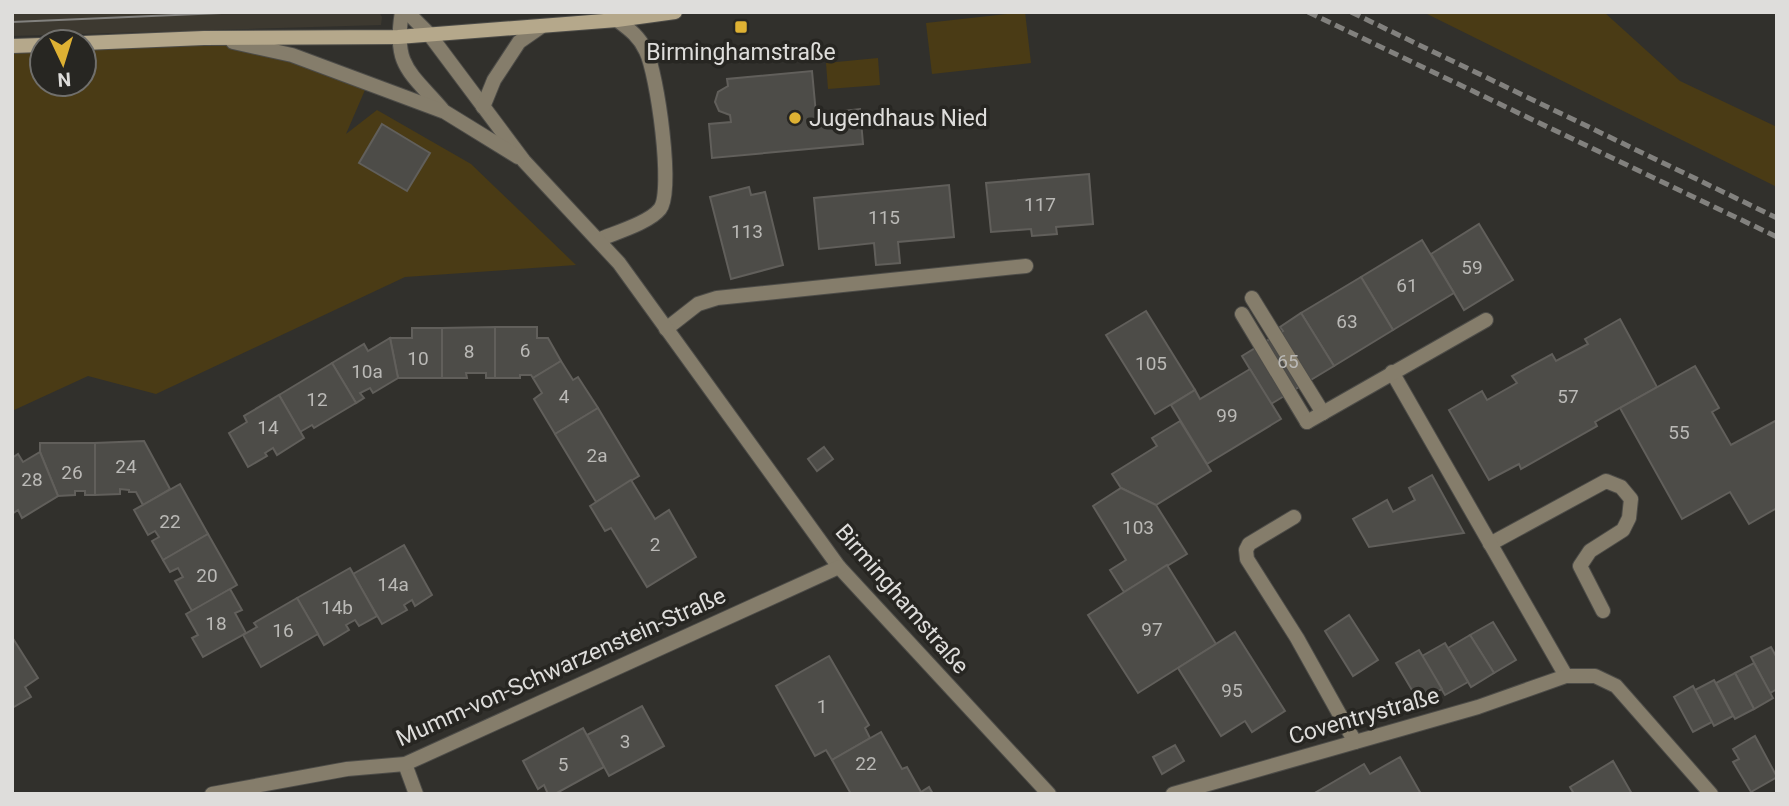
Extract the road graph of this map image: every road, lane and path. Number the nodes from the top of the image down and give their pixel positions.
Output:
1 (405, 12) edge
2 (675, 12) edge
3 (617, 20) junction
4 (542, 26) junction
5 (429, 34) junction
6 (398, 37) junction
7 (204, 38) junction
8 (98, 42) edge
9 (483, 107) junction
10 (445, 112) junction
11 (524, 161) junction
12 (598, 240) junction
13 (1027, 266) dead end
14 (1252, 298) dead end
15 (1242, 314) dead end
16 (1486, 320) dead end
17 (666, 329) junction
18 (1392, 372) junction
19 (1323, 413) junction
20 (1294, 517) dead end
21 (1490, 544) junction
22 (839, 567) junction
23 (1603, 611) dead end
24 (1566, 676) junction
25 (1355, 742) junction
26 (405, 764) junction
27 (212, 794) edge
28 (416, 794) edge
29 (1049, 794) edge
30 (1173, 794) edge
31 (1711, 794) edge

1 - 5 street, Birminghamstraße
1 - 6 street, Birminghamstraße
2 - 3 main road
3 - 4 main road
3 - 12 street
4 - 5 main road
4 - 9 street
5 - 6 main road
5 - 9 street, Birminghamstraße
6 - 7 main road
6 - 10 street, Birminghamstraße
7 - 8 main road
7 - 10 street, Birminghamstraße
9 - 11 street, Birminghamstraße
10 - 11 street, Birminghamstraße
11 - 12 street, Birminghamstraße
12 - 17 street, Birminghamstraße
13 - 17 street
14 - 19 street
15 - 19 street
16 - 18 street
17 - 22 street, Birminghamstraße
18 - 19 street
18 - 21 street
20 - 25 street
21 - 23 street
21 - 24 street
22 - 26 street, Mumm-von-Schwarzenstein-Straße
22 - 29 street, Birminghamstraße
24 - 25 street, Coventrystraße
24 - 31 street, Coventrystraße
25 - 30 street, Coventrystraße
26 - 27 street, Mumm-von-Schwarzenstein-Straße
26 - 28 street

